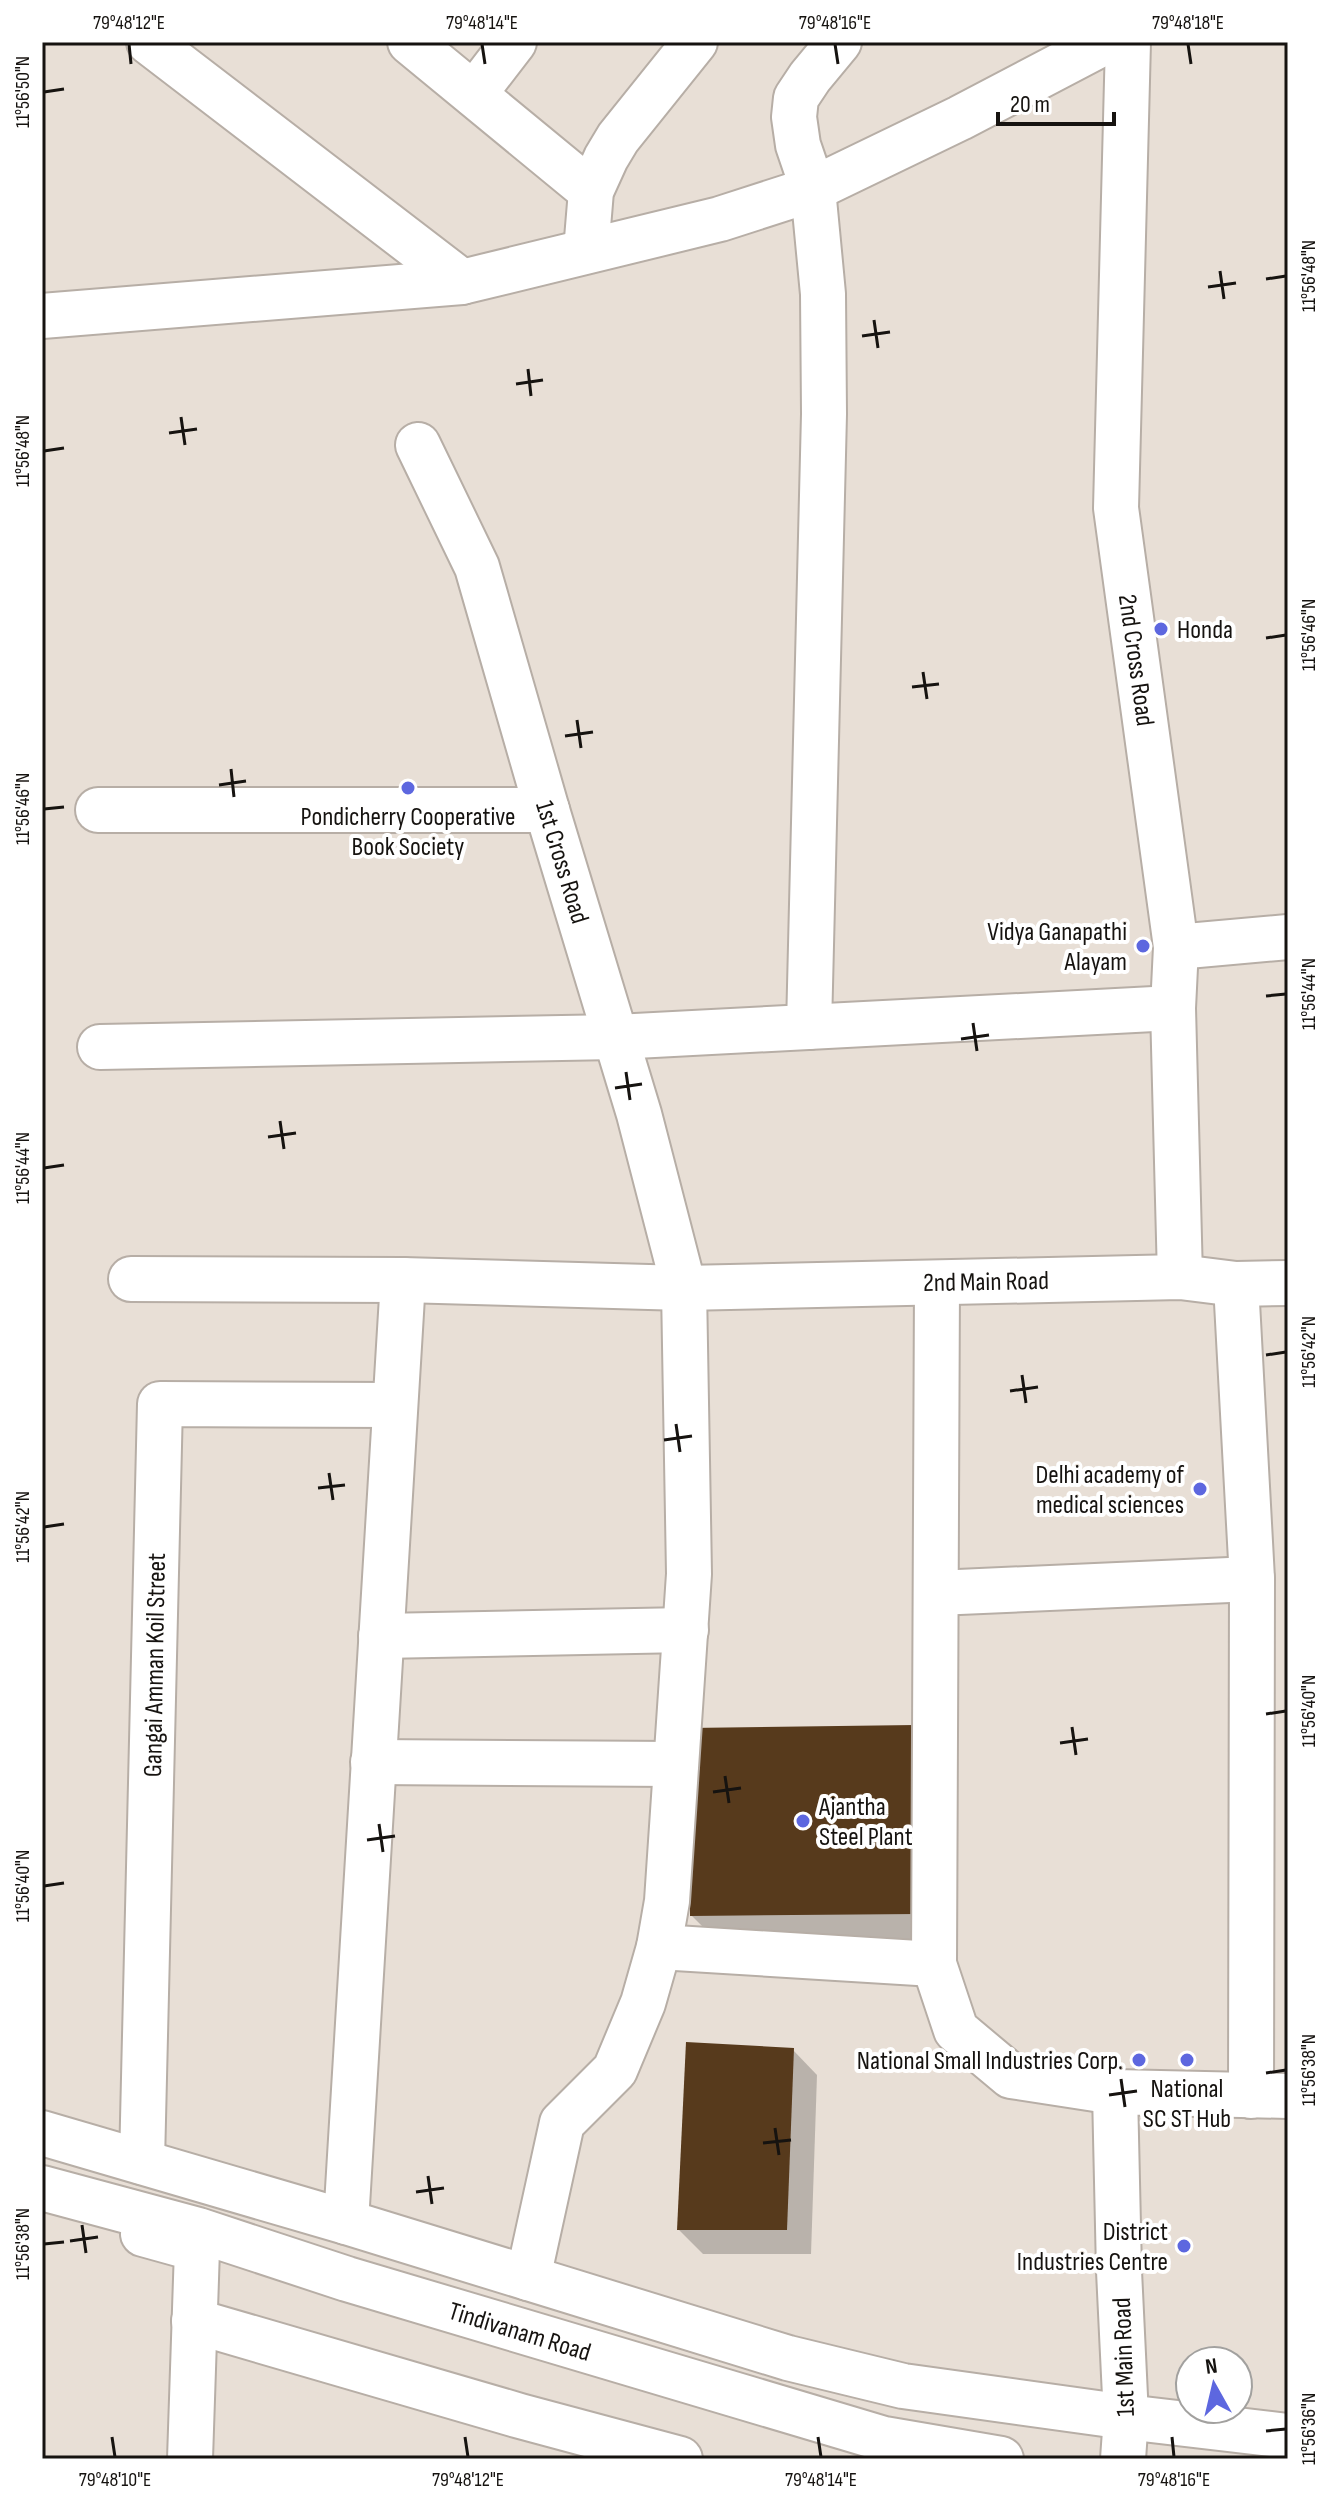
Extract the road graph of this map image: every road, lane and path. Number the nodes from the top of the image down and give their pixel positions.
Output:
1 (149, 42) edge
2 (410, 42) edge
3 (514, 42) edge
4 (695, 42) edge
5 (839, 42) edge
6 (1105, 42) edge
7 (1128, 42) edge
8 (474, 94) junction
9 (813, 189) junction
10 (591, 191) junction
11 (586, 251) junction
12 (462, 282) junction
13 (42, 316) edge
14 (418, 445) dead end
15 (98, 810) dead end
16 (547, 810) junction
17 (1288, 937) edge
18 (1176, 947) junction
19 (1173, 1008) junction
20 (809, 1027) junction
21 (616, 1037) junction
22 (100, 1047) dead end
23 (1180, 1277) junction
24 (131, 1279) dead end
25 (403, 1280) junction
26 (937, 1283) junction
27 (1288, 1283) edge
28 (1236, 1284) junction
29 (684, 1288) junction
30 (395, 1405) junction
31 (1252, 1579) junction
32 (936, 1593) junction
33 (686, 1630) junction
34 (381, 1636) junction
35 (373, 1762) junction
36 (676, 1764) junction
37 (659, 1947) junction
38 (934, 1964) junction
39 (1115, 2092) junction
40 (1270, 2096) edge
41 (42, 2133) edge
42 (142, 2162) junction
43 (42, 2188) edge
44 (42, 2205) edge
45 (346, 2222) junction
46 (528, 2278) junction
47 (194, 2321) junction
48 (1288, 2436) edge
49 (1125, 2438) edge
50 (190, 2459) edge
51 (680, 2459) edge
52 (1001, 2459) edge

1 - 12 main road
2 - 8 main road
3 - 8 main road
4 - 10 main road
5 - 9 main road
6 - 9 main road
7 - 18 main road, 2nd Cross Road
8 - 10 main road
9 - 11 main road
9 - 20 main road
10 - 11 main road
11 - 12 main road
12 - 13 main road
14 - 16 main road, 1st Cross Road
15 - 16 main road
16 - 21 main road, 1st Cross Road
17 - 18 main road
18 - 19 main road, 2nd Cross Road
19 - 20 main road
19 - 23 main road, 2nd Cross Road
20 - 21 main road
21 - 22 main road
21 - 29 main road, 1st Cross Road
23 - 26 main road, 2nd Main Road
23 - 28 main road, 2nd Main Road
24 - 25 main road, 2nd Main Road
25 - 29 main road, 2nd Main Road
25 - 30 main road
26 - 29 main road, 2nd Main Road
26 - 32 main road
27 - 28 main road, 2nd Main Road
28 - 31 main road
29 - 33 main road, 1st Cross Road
30 - 34 main road
30 - 42 main road, Gangai Amman Koil Street
31 - 32 main road
31 - 40 main road
32 - 38 main road
33 - 34 main road
33 - 36 main road, 1st Cross Road
34 - 35 main road
35 - 36 main road
35 - 45 main road
36 - 37 main road, 1st Cross Road
37 - 38 main road
37 - 46 main road, 1st Cross Road
38 - 39 main road
39 - 40 main road
39 - 49 main road, 1st Main Road
41 - 42 main road
42 - 45 main road
43 - 52 main road, Tindivanam Road
44 - 47 main road
45 - 46 main road
46 - 49 main road
47 - 50 main road
47 - 51 main road
48 - 49 main road

